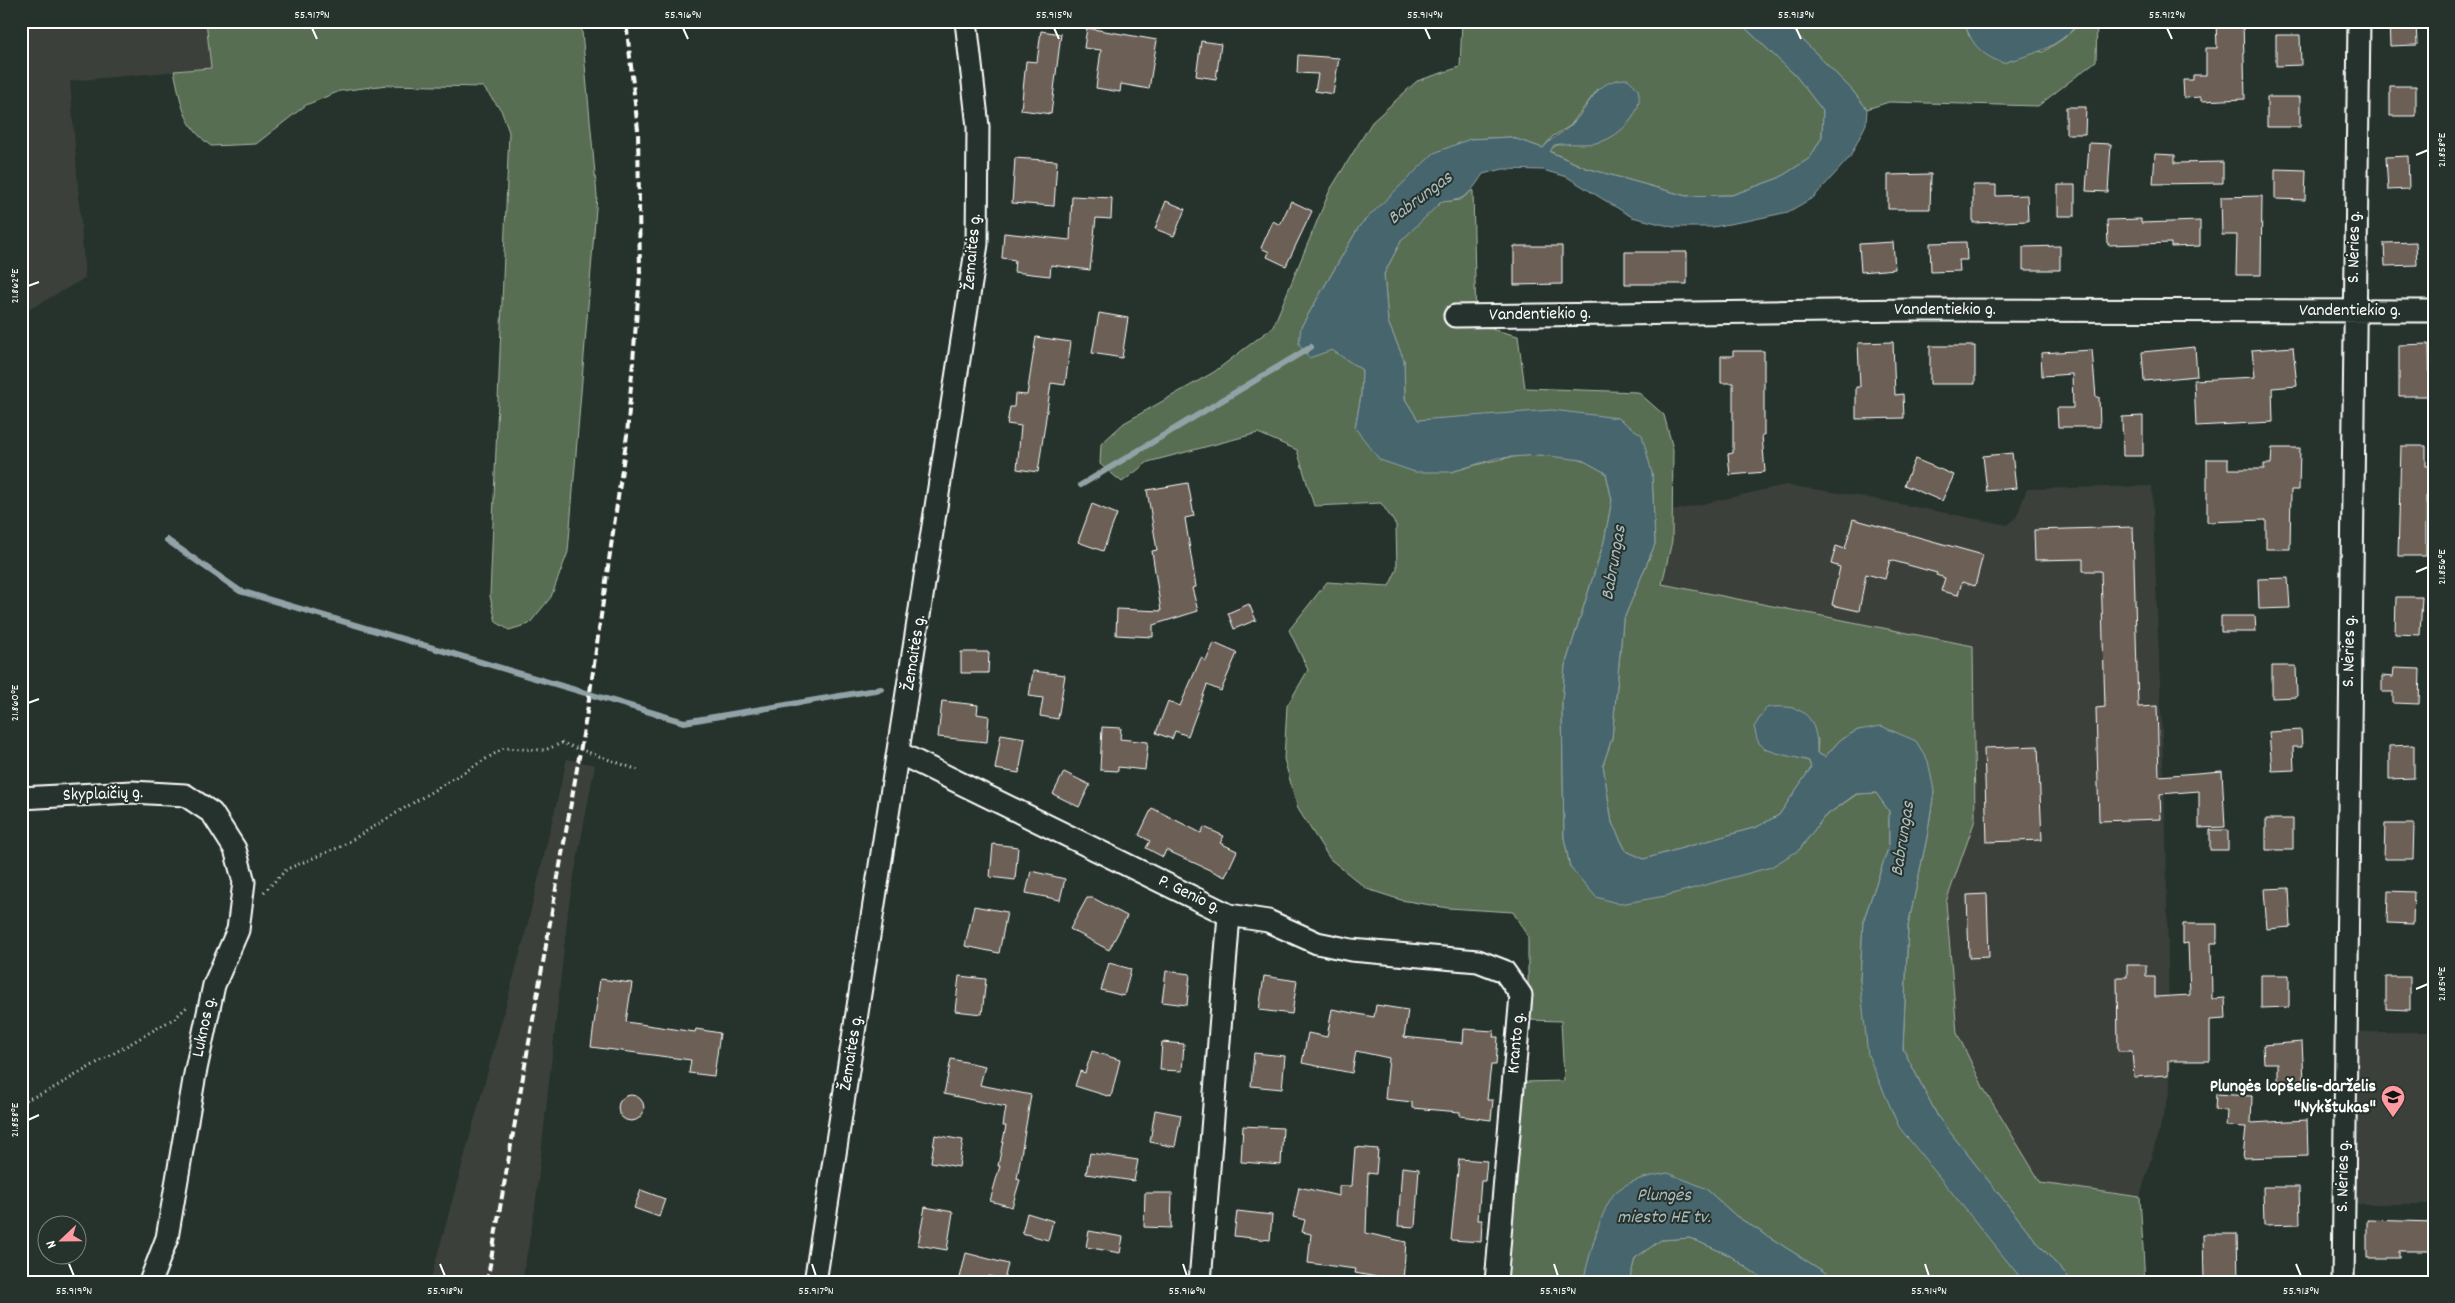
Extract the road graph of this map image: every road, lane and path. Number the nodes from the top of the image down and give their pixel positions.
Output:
1 (966, 21) edge
2 (2358, 21) edge
3 (2354, 311) junction
4 (2434, 311) edge
5 (1455, 316) dead end
6 (899, 753) junction
7 (641, 771) dead end
8 (185, 795) joint
9 (21, 798) edge
10 (240, 914) junction
11 (1229, 915) junction
12 (214, 985) junction
13 (21, 1102) edge
14 (150, 1282) edge
15 (815, 1282) edge
16 (1200, 1282) edge
17 (1496, 1282) edge
18 (2343, 1282) edge

1 - 6 street, Žemaitės g.
2 - 3 street, S. Nėries g.
3 - 4 street, Vandentiekio g.
3 - 5 street, Vandentiekio g.
3 - 18 street, S. Nėries g.
6 - 11 street, P. Genio g.
6 - 15 street, Žemaitės g.
7 - 10 path
8 - 9 street, Skyplaičių g.
8 - 10 street, Luknos g.
10 - 12 street, Luknos g.
11 - 16 street, P. Genio g.
11 - 17 street, Kranto g.
12 - 13 path
12 - 14 street, Luknos g.

